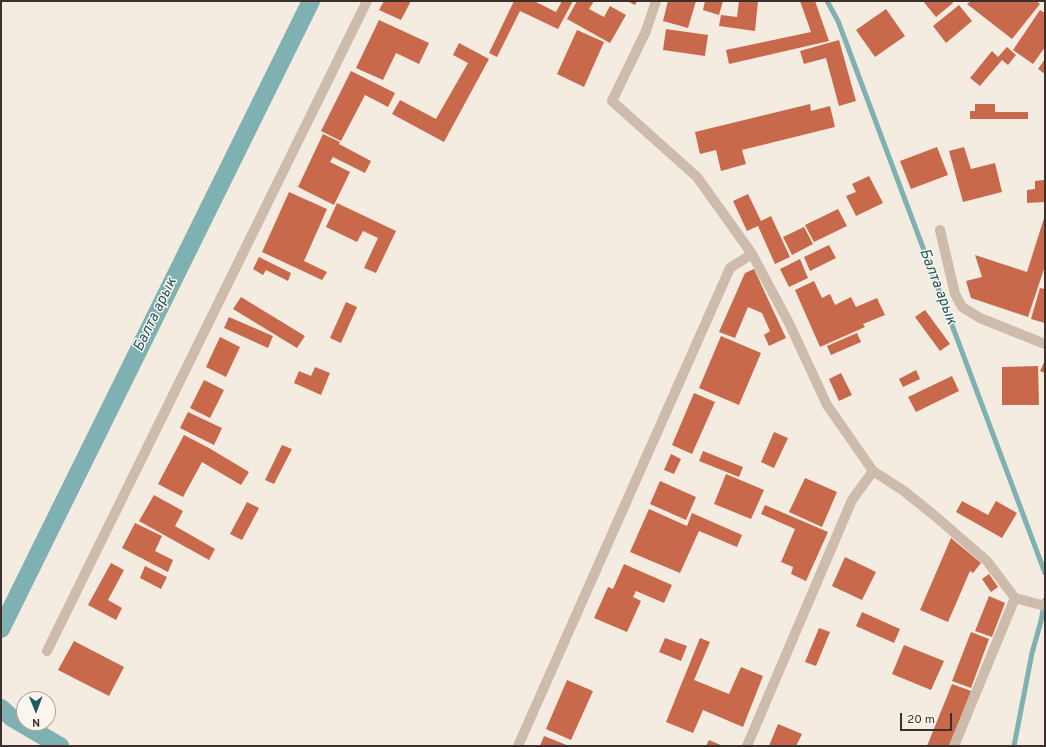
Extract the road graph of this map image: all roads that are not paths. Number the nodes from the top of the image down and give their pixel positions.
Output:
1 (367, 1) edge
2 (656, 1) edge
3 (940, 230) dead end
4 (752, 254) junction
5 (1045, 344) edge
6 (873, 471) junction
7 (1015, 598) junction
8 (1041, 605) edge
9 (47, 651) dead end
10 (518, 746) edge
11 (747, 746) edge
12 (954, 746) edge

1 - 9 street
2 - 4 street
3 - 5 street
4 - 6 street
4 - 10 street
6 - 7 street
6 - 11 street
7 - 8 street
7 - 12 street

